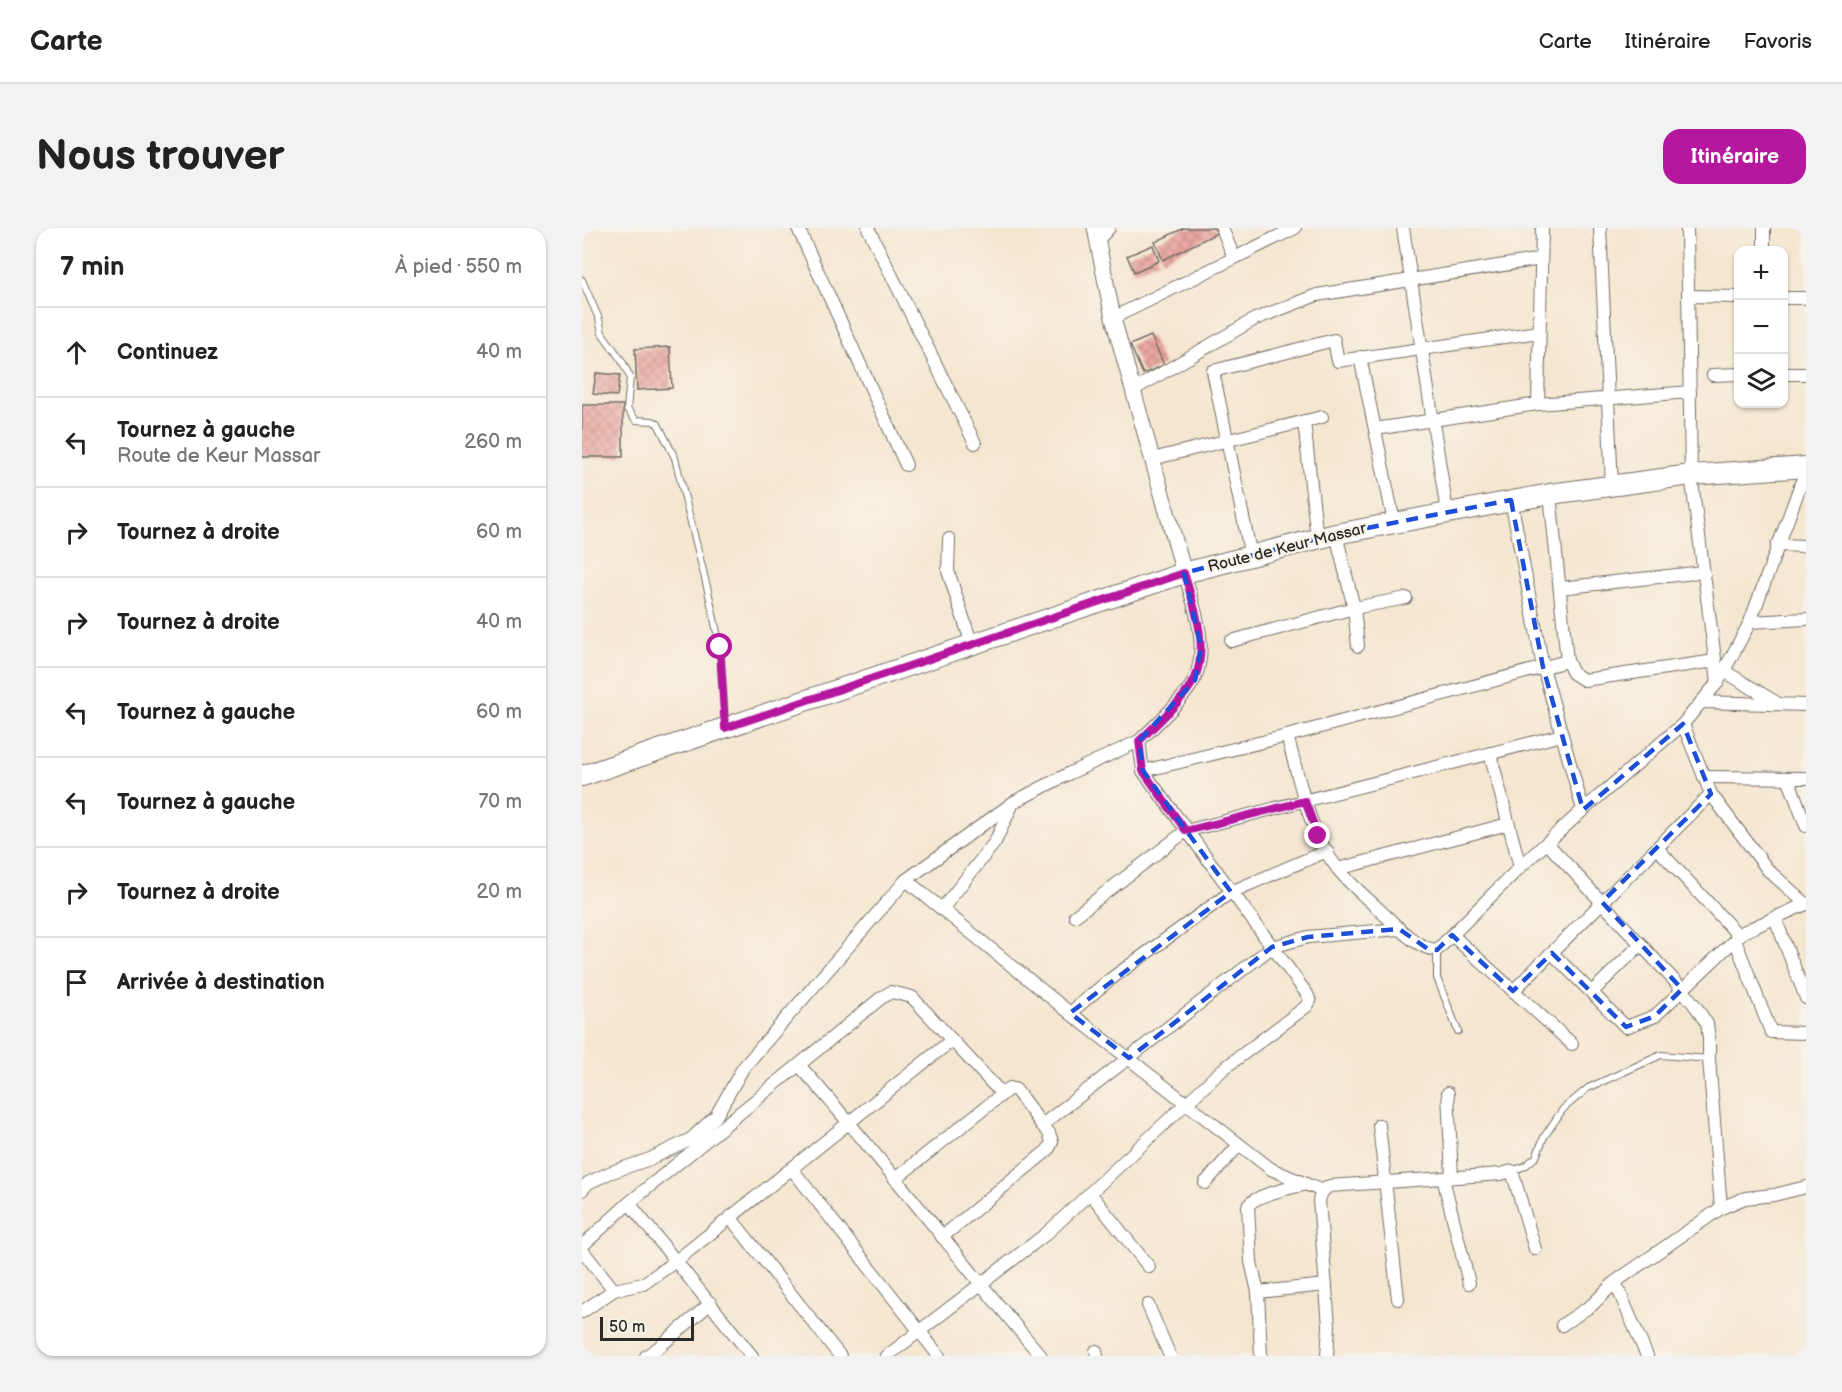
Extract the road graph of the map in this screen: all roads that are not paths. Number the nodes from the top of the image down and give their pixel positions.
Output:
1 (798, 228) edge
2 (868, 228) edge
3 (1109, 228) edge
4 (1222, 228) edge
5 (1295, 228) edge
6 (1403, 228) edge
7 (1542, 228) edge
8 (1599, 228) edge
9 (1687, 228) edge
10 (1764, 228) edge
11 (1277, 232) edge
12 (1096, 235) edge
13 (1764, 246) edge
14 (1234, 258) junction
15 (1541, 259) junction
16 (582, 280) edge
17 (1411, 280) junction
18 (1688, 296) junction
19 (1734, 297) edge
20 (1788, 298) edge
21 (1806, 298) edge
22 (1113, 318) junction
23 (1539, 332) junction
24 (1422, 349) junction
25 (1360, 357) junction
26 (1734, 374) edge
27 (1788, 374) edge
28 (1806, 374) edge
29 (1713, 375) dead end
30 (1133, 390) junction
31 (1690, 392) junction
32 (1608, 399) junction
33 (1538, 404) junction
34 (1322, 417) dead end
35 (1433, 420) junction
36 (1304, 421) junction
37 (1375, 429) junction
38 (1227, 440) junction
39 (975, 443) dead end
40 (1152, 459) junction
41 (906, 465) dead end
42 (1806, 469) edge
43 (1691, 476) junction
44 (1612, 486) junction
45 (1550, 494) junction
46 (1511, 500) junction
47 (1447, 512) junction
48 (1394, 522) junction
49 (1336, 534) junction
50 (949, 539) dead end
51 (1317, 539) junction
52 (1778, 545) junction
53 (1806, 546) edge
54 (1251, 556) junction
55 (1702, 572) junction
56 (1184, 573) junction
57 (1560, 588) junction
58 (1406, 598) dead end
59 (1354, 608) junction
60 (1806, 619) edge
61 (1749, 621) junction
62 (1231, 641) dead end
63 (972, 645) junction
64 (1358, 646) dead end
65 (1567, 661) junction
66 (1715, 661) junction
67 (1543, 667) junction
68 (1721, 676) junction
69 (1701, 702) junction
70 (1779, 704) junction
71 (1806, 705) edge
72 (1683, 724) junction
73 (725, 728) junction
74 (1562, 735) junction
75 (1287, 736) junction
76 (1139, 741) junction
77 (1490, 753) junction
78 (1143, 771) junction
79 (582, 776) edge
80 (1704, 777) junction
81 (1788, 778) junction
82 (1806, 778) edge
83 (1711, 794) junction
84 (1305, 801) junction
85 (1014, 802) junction
86 (1583, 810) junction
87 (1508, 824) junction
88 (1806, 826) edge
89 (1186, 831) junction
90 (1547, 843) junction
91 (1657, 848) junction
92 (1327, 851) junction
93 (1520, 867) junction
94 (1338, 869) junction
95 (906, 880) junction
96 (1231, 892) junction
97 (1602, 902) junction
98 (1806, 904) edge
99 (942, 909) junction
100 (1075, 916) dead end
101 (1775, 918) junction
102 (1399, 928) junction
103 (1452, 935) junction
104 (1737, 938) junction
105 (1641, 944) junction
106 (1272, 947) junction
107 (1437, 950) junction
108 (1552, 953) junction
109 (1682, 989) junction
110 (1513, 991) junction
111 (1592, 992) junction
112 (1806, 998) edge
113 (1070, 1013) junction
114 (1458, 1030) dead end
115 (1806, 1033) edge
116 (952, 1040) junction
117 (1572, 1044) dead end
118 (1129, 1058) junction
119 (1709, 1059) junction
120 (799, 1065) junction
121 (1448, 1093) dead end
122 (1002, 1094) junction
123 (1185, 1104) junction
124 (850, 1122) junction
125 (1042, 1125) junction
126 (1378, 1125) dead end
127 (1239, 1145) junction
128 (792, 1169) junction
129 (1512, 1171) junction
130 (1447, 1178) junction
131 (895, 1179) junction
132 (1385, 1182) junction
133 (1206, 1183) dead end
134 (1306, 1184) junction
135 (1806, 1187) edge
136 (582, 1190) edge
137 (1322, 1191) junction
138 (1090, 1193) junction
139 (629, 1203) junction
140 (1721, 1208) junction
141 (730, 1217) junction
142 (942, 1237) junction
143 (582, 1248) edge
144 (1535, 1249) dead end
145 (676, 1261) junction
146 (1149, 1267) dead end
147 (1615, 1282) junction
148 (1469, 1283) dead end
149 (980, 1285) junction
150 (1326, 1285) junction
151 (614, 1290) junction
152 (1258, 1292) junction
153 (1398, 1299) dead end
154 (711, 1303) junction
155 (1148, 1305) dead end
156 (582, 1312) edge
157 (1562, 1325) dead end
158 (919, 1331) junction
159 (646, 1356) edge
160 (752, 1356) edge
161 (840, 1356) edge
162 (887, 1356) edge
163 (939, 1356) edge
164 (1041, 1356) edge
165 (1170, 1356) edge
166 (1261, 1356) edge
167 (1327, 1356) edge
168 (1647, 1356) edge

1 - 41 street
2 - 39 street
3 - 12 street
4 - 14 street
5 - 11 street
6 - 17 street
7 - 15 street
8 - 32 street
9 - 18 street
10 - 13 street
11 - 14 street
12 - 22 street
14 - 22 street
15 - 17 street
15 - 23 street
16 - 73 lane
17 - 24 street
17 - 30 street
18 - 19 street
18 - 31 street
20 - 21 street
22 - 30 street
23 - 24 street
23 - 33 street
24 - 25 street
24 - 35 street
25 - 37 street
25 - 38 street
26 - 29 street
27 - 28 street
30 - 40 street
31 - 32 street
31 - 43 street
32 - 33 street
32 - 44 street
33 - 35 street
34 - 36 street
35 - 37 street
35 - 47 street
36 - 38 street
36 - 51 street
37 - 48 street
38 - 40 street
38 - 54 street
40 - 56 street
42 - 43 main road, Route de Keur Massar
42 - 52 street
43 - 44 main road, Route de Keur Massar
43 - 55 street
44 - 45 main road, Route de Keur Massar
45 - 46 main road, Route de Keur Massar
45 - 57 street
46 - 47 main road, Route de Keur Massar
46 - 67 street
47 - 48 main road, Route de Keur Massar
48 - 49 main road, Route de Keur Massar
49 - 51 main road, Route de Keur Massar
49 - 59 street
50 - 63 street
51 - 54 main road, Route de Keur Massar
52 - 53 street
52 - 61 street
54 - 56 main road, Route de Keur Massar
55 - 57 street
55 - 66 street
56 - 63 main road, Route de Keur Massar
56 - 76 street
57 - 65 street
58 - 59 street
59 - 62 street
59 - 64 street
60 - 61 street
61 - 68 street
63 - 73 main road, Route de Keur Massar
65 - 66 street
65 - 67 street
66 - 68 street
67 - 74 street
67 - 75 street
68 - 69 street
68 - 70 street
69 - 70 street
69 - 72 street
70 - 71 street
72 - 80 street
72 - 86 street
73 - 79 main road, Route de Keur Massar
74 - 77 street
74 - 86 street
75 - 78 street
75 - 84 street
76 - 78 street
76 - 85 street
77 - 84 street
77 - 87 street
78 - 89 street
80 - 81 street
80 - 83 street
81 - 82 street
81 - 88 street
83 - 91 street
83 - 98 street
84 - 89 street
84 - 92 street
85 - 95 street
85 - 99 street
86 - 90 street
87 - 93 street
87 - 94 street
89 - 96 street
89 - 100 street
90 - 93 street
90 - 97 street
91 - 97 street
91 - 104 street
92 - 94 street
92 - 96 street
93 - 103 street
94 - 102 street
95 - 99 street
95 - 136 street
96 - 106 street
96 - 113 street
97 - 105 street
97 - 108 street
98 - 101 street
99 - 113 street
101 - 104 street
101 - 112 street
102 - 106 street
102 - 107 street
103 - 107 street
103 - 110 street
104 - 109 street
104 - 115 street
105 - 109 street
105 - 111 street
106 - 118 street
106 - 123 street
107 - 114 lane
108 - 110 street
108 - 111 street
109 - 111 street
109 - 119 street
110 - 117 street
113 - 118 street
116 - 120 street
116 - 122 street
116 - 124 street
118 - 123 street
118 - 125 street
119 - 129 lane
119 - 140 street
120 - 124 street
120 - 139 street
121 - 130 street
122 - 125 street
122 - 131 street
123 - 127 street
123 - 138 street
124 - 128 street
124 - 131 street
125 - 142 street
126 - 132 street
127 - 133 street
127 - 134 street
128 - 141 street
128 - 158 street
129 - 130 street
129 - 144 street
130 - 132 street
130 - 148 street
131 - 142 street
132 - 137 street
132 - 153 street
134 - 137 street
134 - 152 street
135 - 140 street
137 - 150 street
138 - 146 street
138 - 149 street
139 - 143 street
139 - 145 street
140 - 147 street
141 - 145 street
141 - 161 street
142 - 149 street
143 - 151 street
145 - 151 street
145 - 154 street
147 - 157 street
147 - 168 street
149 - 158 street
149 - 164 street
150 - 152 street
150 - 167 street
151 - 156 street
152 - 166 street
154 - 159 street
154 - 160 street
155 - 165 street
158 - 162 street
158 - 163 street

